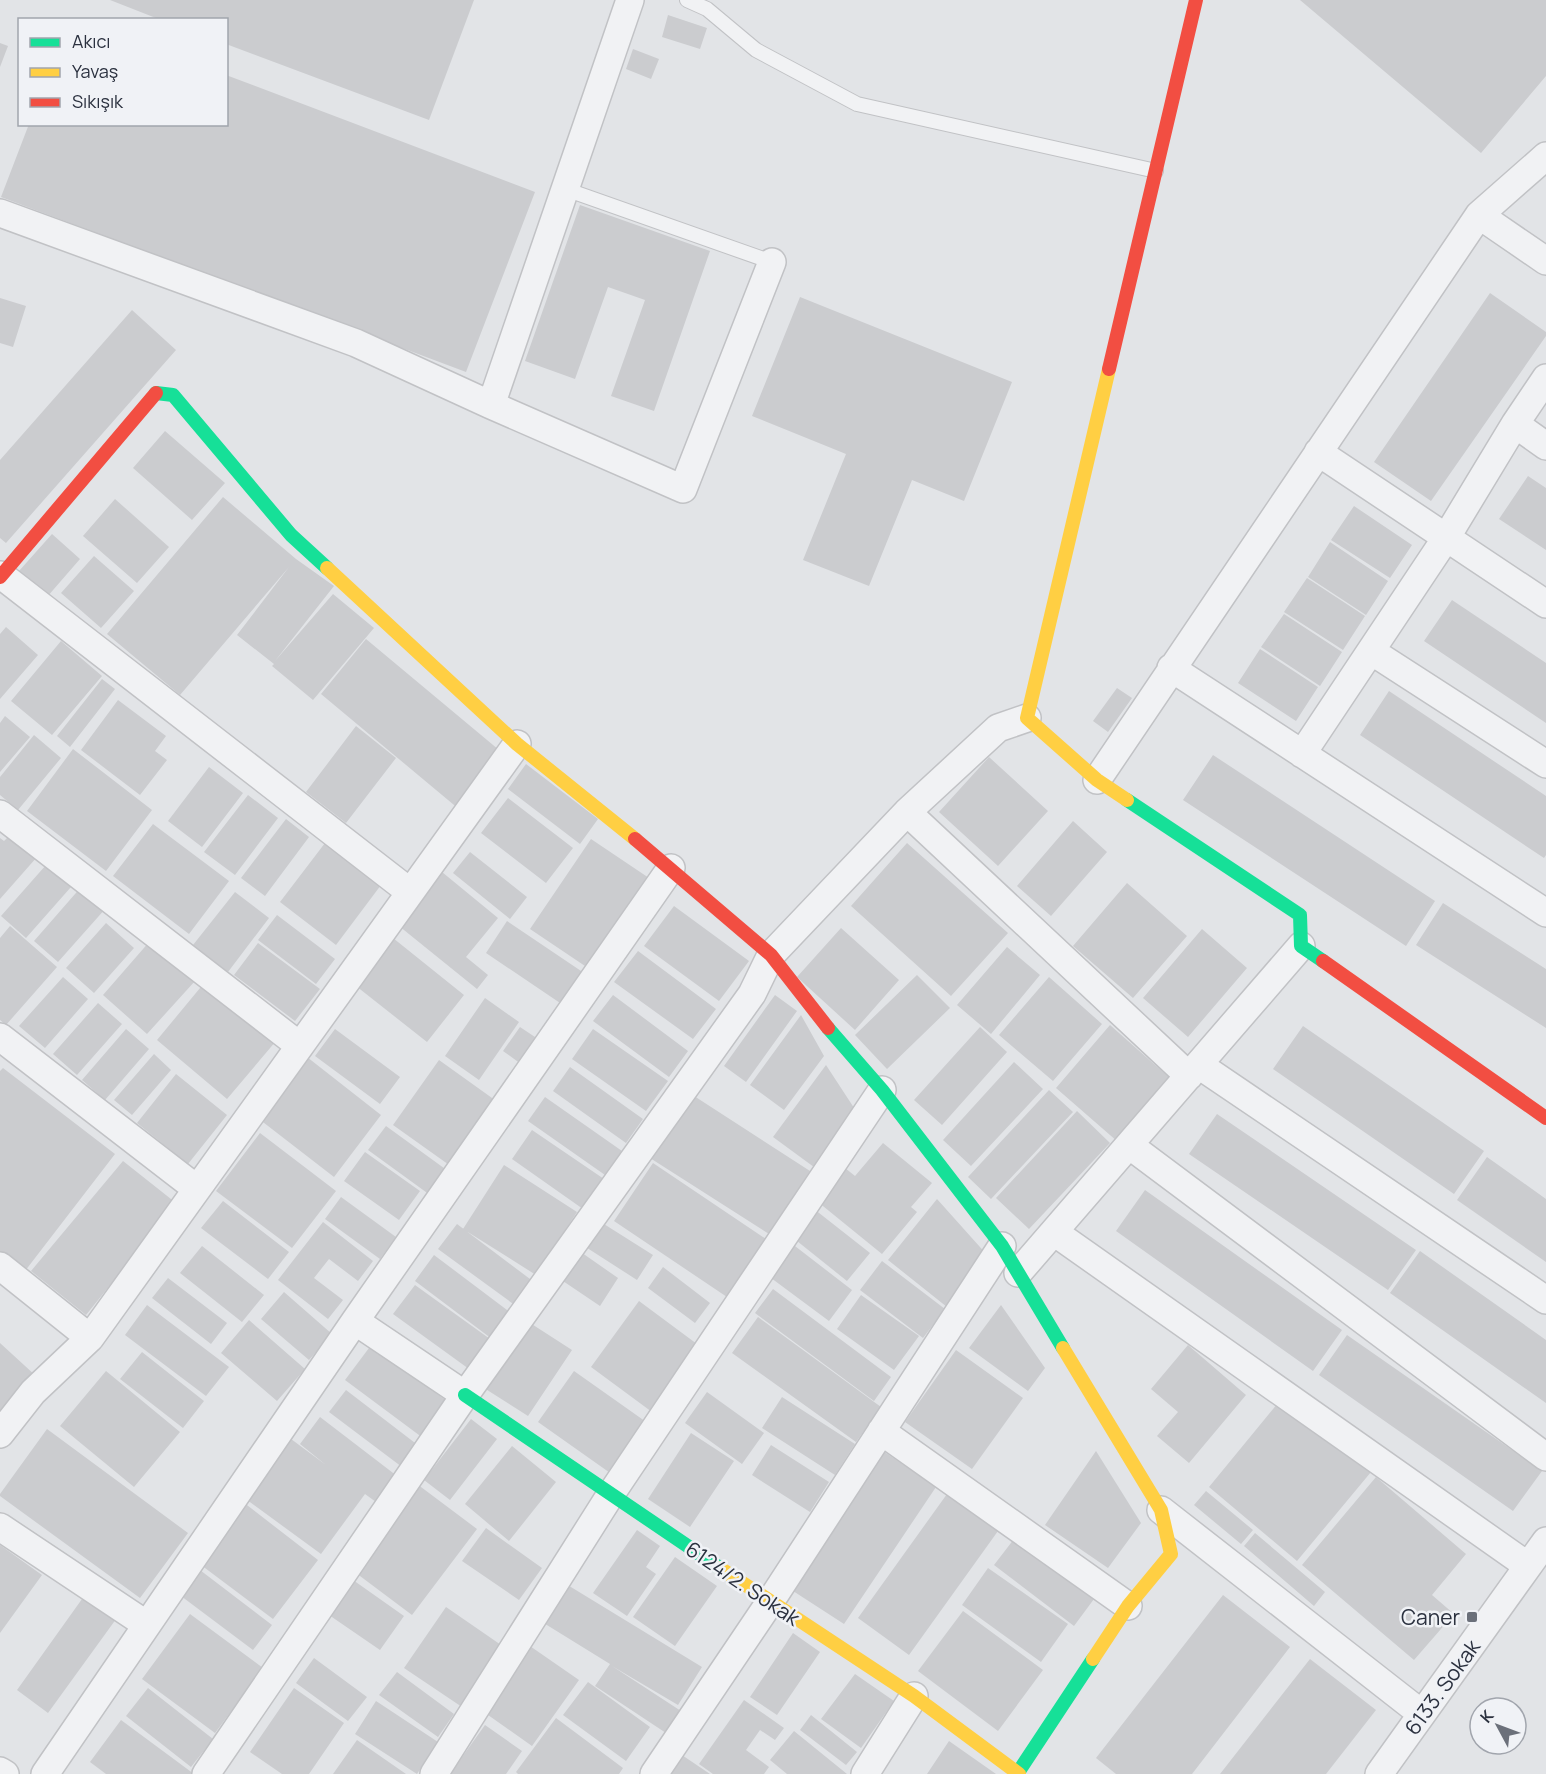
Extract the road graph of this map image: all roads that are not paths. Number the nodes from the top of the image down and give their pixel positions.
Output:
1 (630, 0) edge
2 (687, 0) edge
3 (1196, 0) edge
4 (1546, 156) edge
5 (1156, 171) junction
6 (565, 189) junction
7 (0, 213) edge
8 (1479, 215) junction
9 (1546, 261) edge
10 (772, 262) joint
11 (1546, 378) edge
12 (491, 405) junction
13 (1515, 424) junction
14 (1546, 446) edge
15 (1318, 452) junction
16 (1446, 538) junction
17 (1, 576) edge
18 (1546, 604) edge
19 (1371, 651) junction
20 (1171, 668) junction
21 (1027, 718) junction
22 (517, 744) junction
23 (1302, 754) junction
24 (1546, 764) edge
25 (1097, 780) junction
26 (907, 812) junction
27 (0, 813) edge
28 (671, 868) junction
29 (410, 892) junction
30 (1546, 913) edge
31 (1301, 946) junction
32 (771, 956) junction
33 (0, 1037) edge
34 (300, 1046) junction
35 (1194, 1070) junction
36 (882, 1090) junction
37 (1546, 1118) edge
38 (1129, 1145) junction
39 (197, 1189) junction
40 (1054, 1232) junction
41 (1002, 1246) junction
42 (0, 1266) edge
43 (1018, 1273) junction
44 (1546, 1300) edge
45 (355, 1321) junction
46 (90, 1338) junction
47 (465, 1395) junction
48 (882, 1431) junction
49 (0, 1434) edge
50 (1546, 1457) edge
51 (610, 1494) junction
52 (1161, 1510) junction
53 (0, 1527) edge
54 (1546, 1541) edge
55 (1527, 1566) junction
56 (770, 1602) junction
57 (1128, 1606) junction
58 (147, 1625) junction
59 (914, 1696) junction
60 (1422, 1714) junction
61 (0, 1772) edge
62 (5, 1774) edge
63 (45, 1774) edge
64 (206, 1774) edge
65 (434, 1774) edge
66 (654, 1774) edge
67 (865, 1774) edge
68 (1018, 1774) edge
69 (1379, 1774) edge

1 - 6 street
2 - 5 lane
3 - 5 street
4 - 8 street
5 - 21 street
6 - 10 lane
6 - 12 street
7 - 12 street
8 - 9 street
8 - 15 street
10 - 12 street
11 - 13 street
13 - 14 street
13 - 16 street
15 - 16 street
15 - 20 street
16 - 18 street
16 - 19 street
17 - 22 street
17 - 29 street
19 - 23 street
19 - 24 street
20 - 23 street
20 - 25 street
21 - 25 street
21 - 26 street
22 - 28 street
22 - 29 street
23 - 30 street
25 - 31 street
26 - 32 street
26 - 35 street
27 - 34 street
28 - 32 street
28 - 45 street
29 - 34 street
31 - 35 street
31 - 37 street
32 - 36 street
32 - 47 street
33 - 39 street
34 - 39 street
35 - 38 street
35 - 44 street
36 - 41 street
36 - 51 street
38 - 40 street
38 - 50 street
39 - 46 street
40 - 43 street
40 - 55 street
41 - 43 street
41 - 48 street
42 - 46 street
43 - 52 street
45 - 47 street
45 - 58 street
46 - 49 street
47 - 51 street, 6124/2. Sokak
47 - 64 street
48 - 56 street
48 - 57 street
51 - 56 street, 6124/2. Sokak
51 - 65 street
52 - 57 street
52 - 60 street
53 - 58 street
54 - 55 street, 6133. Sokak
55 - 60 street, 6133. Sokak
56 - 59 street, 6124/2. Sokak
56 - 66 street
57 - 68 street
58 - 63 street
59 - 67 street
59 - 68 street, 6124/2. Sokak
60 - 69 street, 6133. Sokak
61 - 62 street

